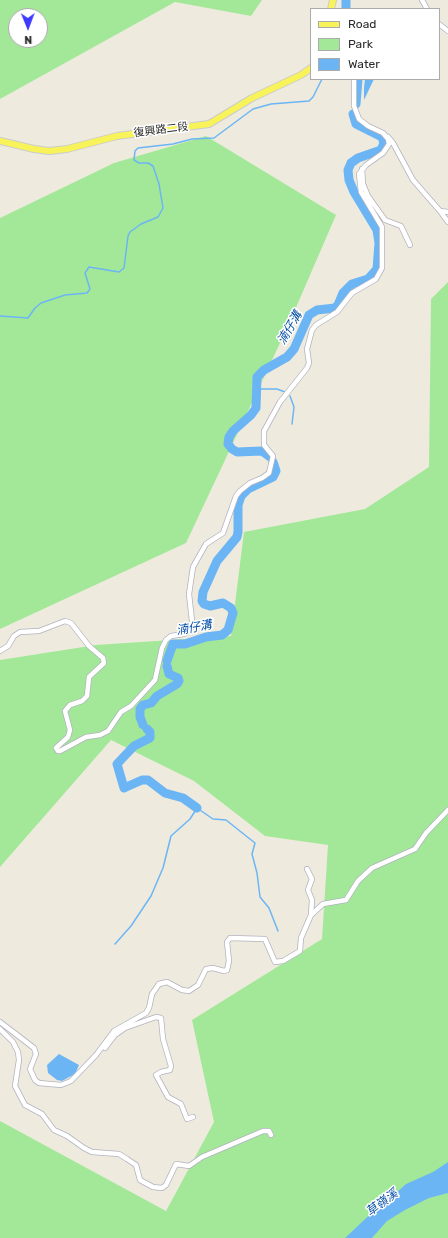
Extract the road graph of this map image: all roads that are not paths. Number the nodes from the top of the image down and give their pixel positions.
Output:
1 (440, 25) edge
2 (448, 32) edge
3 (310, 69) edge
4 (354, 80) edge
5 (386, 136) junction
6 (0, 141) edge
7 (362, 169) junction
8 (440, 212) junction
9 (448, 212) edge
10 (448, 222) edge
11 (410, 245) dead end
12 (0, 651) edge
13 (448, 810) edge
14 (307, 869) dead end
15 (311, 915) junction
16 (0, 1022) edge
17 (0, 1029) edge
18 (92, 1059) junction
19 (193, 1117) dead end
20 (271, 1135) dead end

1 - 2 street
3 - 6 main road, 復興路二段
4 - 5 street
5 - 7 street
5 - 8 street
7 - 11 street
7 - 12 street
8 - 9 street
8 - 10 street
13 - 15 street
14 - 15 street
15 - 18 street
16 - 18 street
17 - 20 street
18 - 19 street

